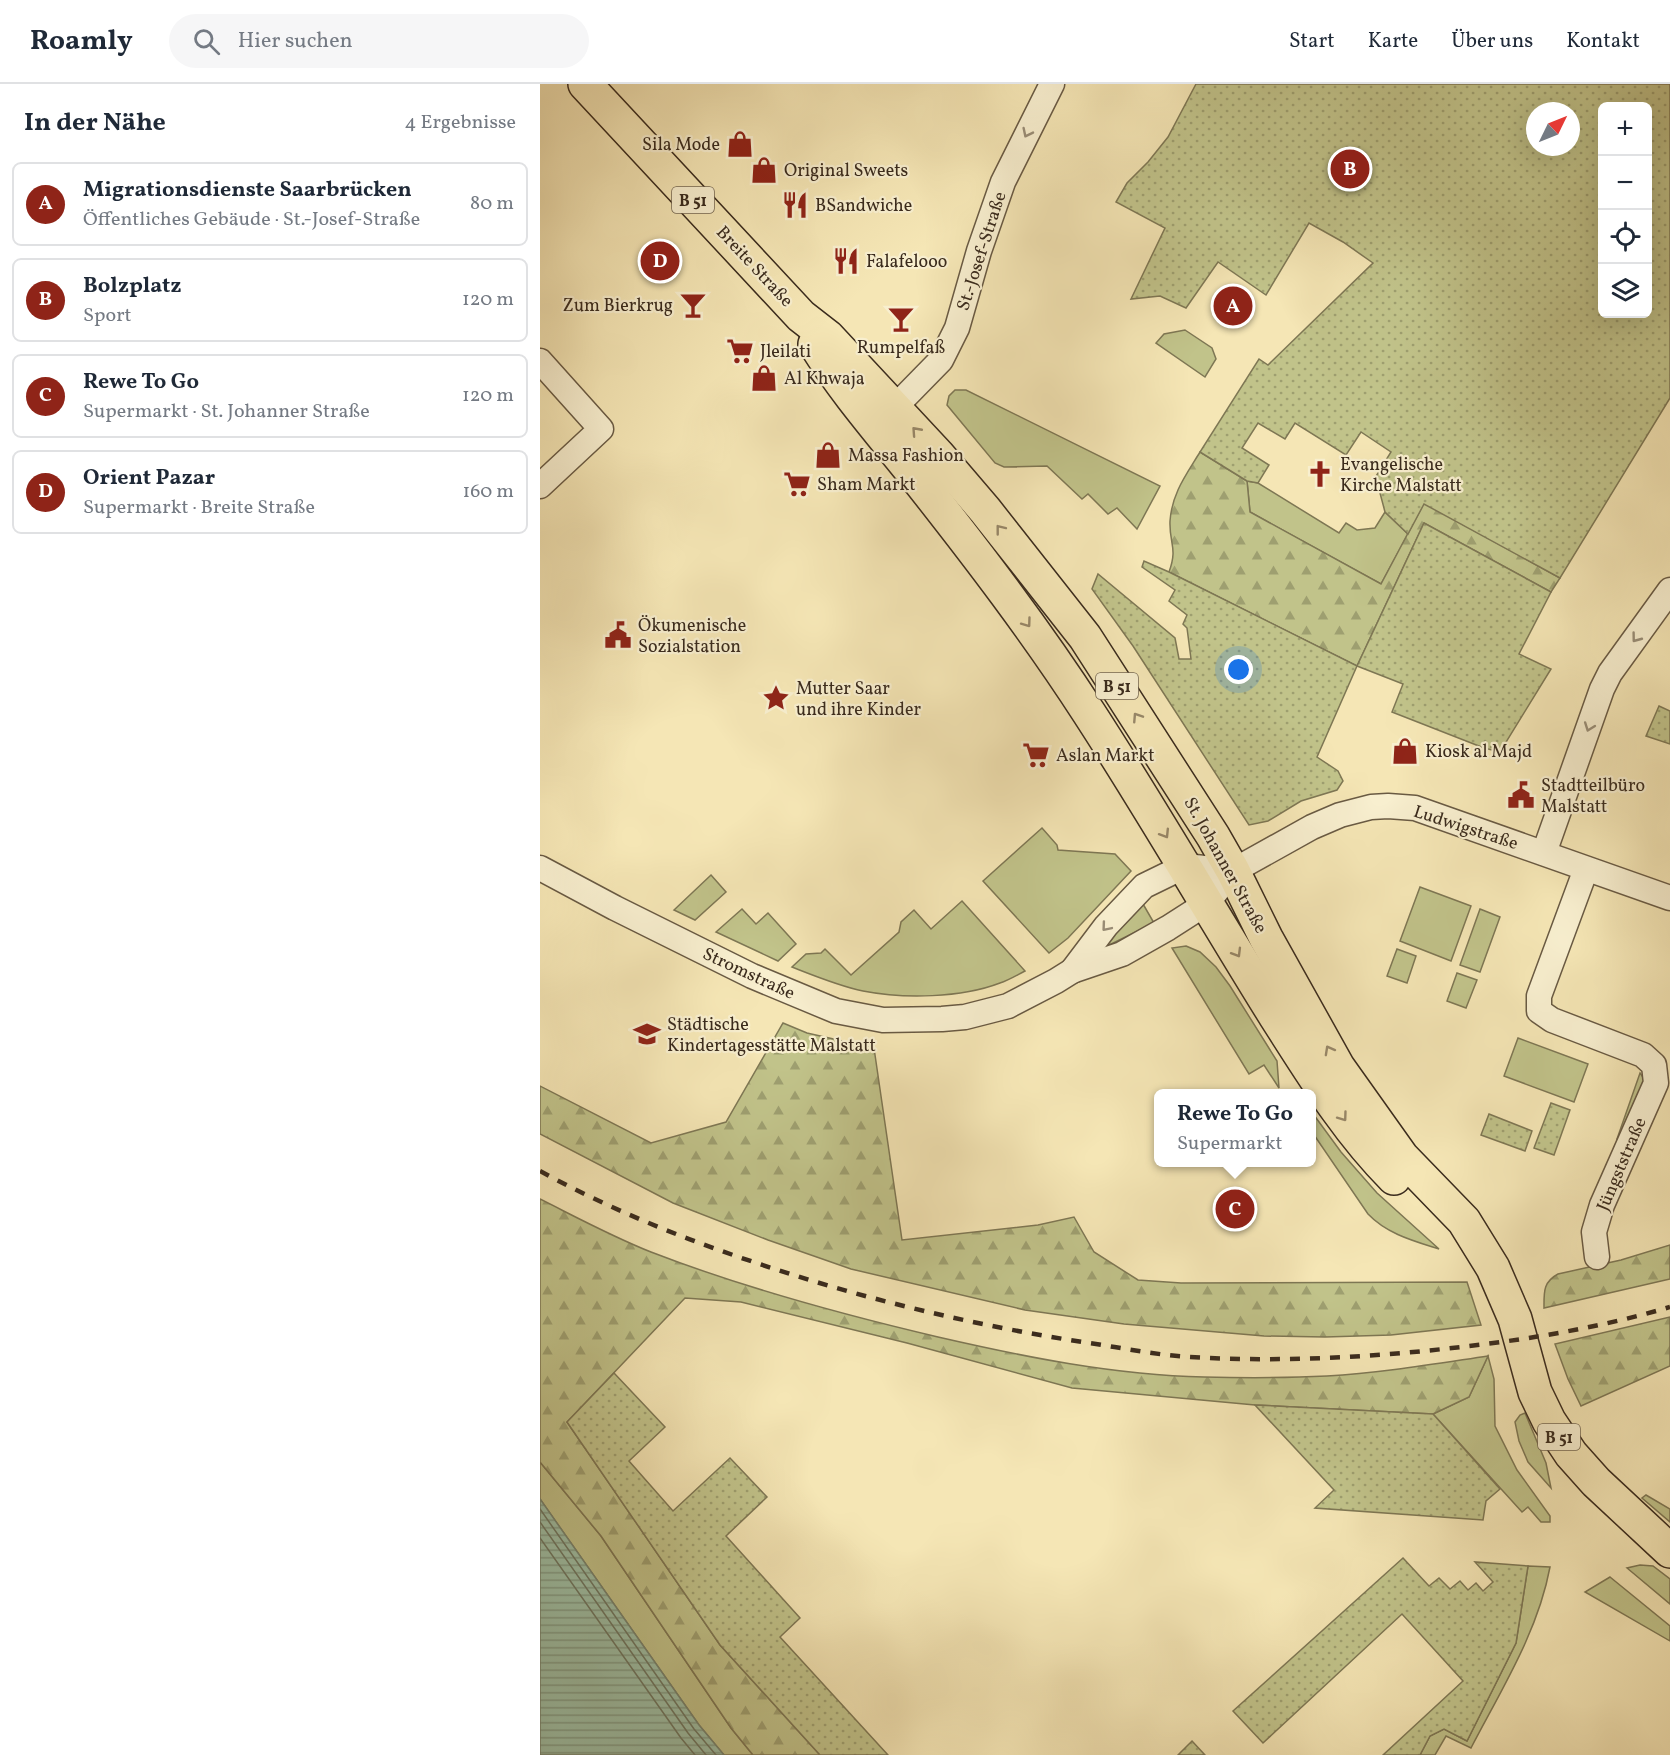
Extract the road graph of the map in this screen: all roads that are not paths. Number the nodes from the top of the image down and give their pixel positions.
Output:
1 (585, 84) edge
2 (1045, 86) edge
3 (540, 361) edge
4 (884, 416) junction
5 (927, 466) junction
6 (540, 486) edge
7 (1667, 599) edge
8 (1544, 853) junction
9 (1185, 866) junction
10 (540, 868) edge
11 (1586, 868) junction
12 (1233, 871) junction
13 (1670, 898) edge
14 (1207, 903) junction
15 (1072, 971) junction
16 (1597, 1257) dead end
17 (1499, 1282) junction
18 (1670, 1551) edge

1 - 4 main road, Breite Straße / B 51
2 -> 4 street, St.-Josef-Straße
3 - 6 street
4 - 5 main road, Breite Straße / B 51
5 -> 9 main road, St. Johanner Straße / B 51
12 -> 5 main road, St. Johanner Straße / B 51
7 -> 8 street
8 - 11 street, Ludwigstraße
8 - 12 street, Ludwigstraße
9 - 12 street
9 - 14 main road, St. Johanner Straße / B 51
9 -> 15 street, Stromstraße
10 - 15 street, Stromstraße
11 - 13 street, Ludwigstraße
11 - 16 street, Jüngststraße
12 - 14 street, Stromstraße
17 -> 12 main road, St. Johanner Straße / B 51
14 - 15 street, Stromstraße
14 -> 17 main road, St. Johanner Straße / B 51
17 - 18 main road, St. Johanner Straße / B 51

